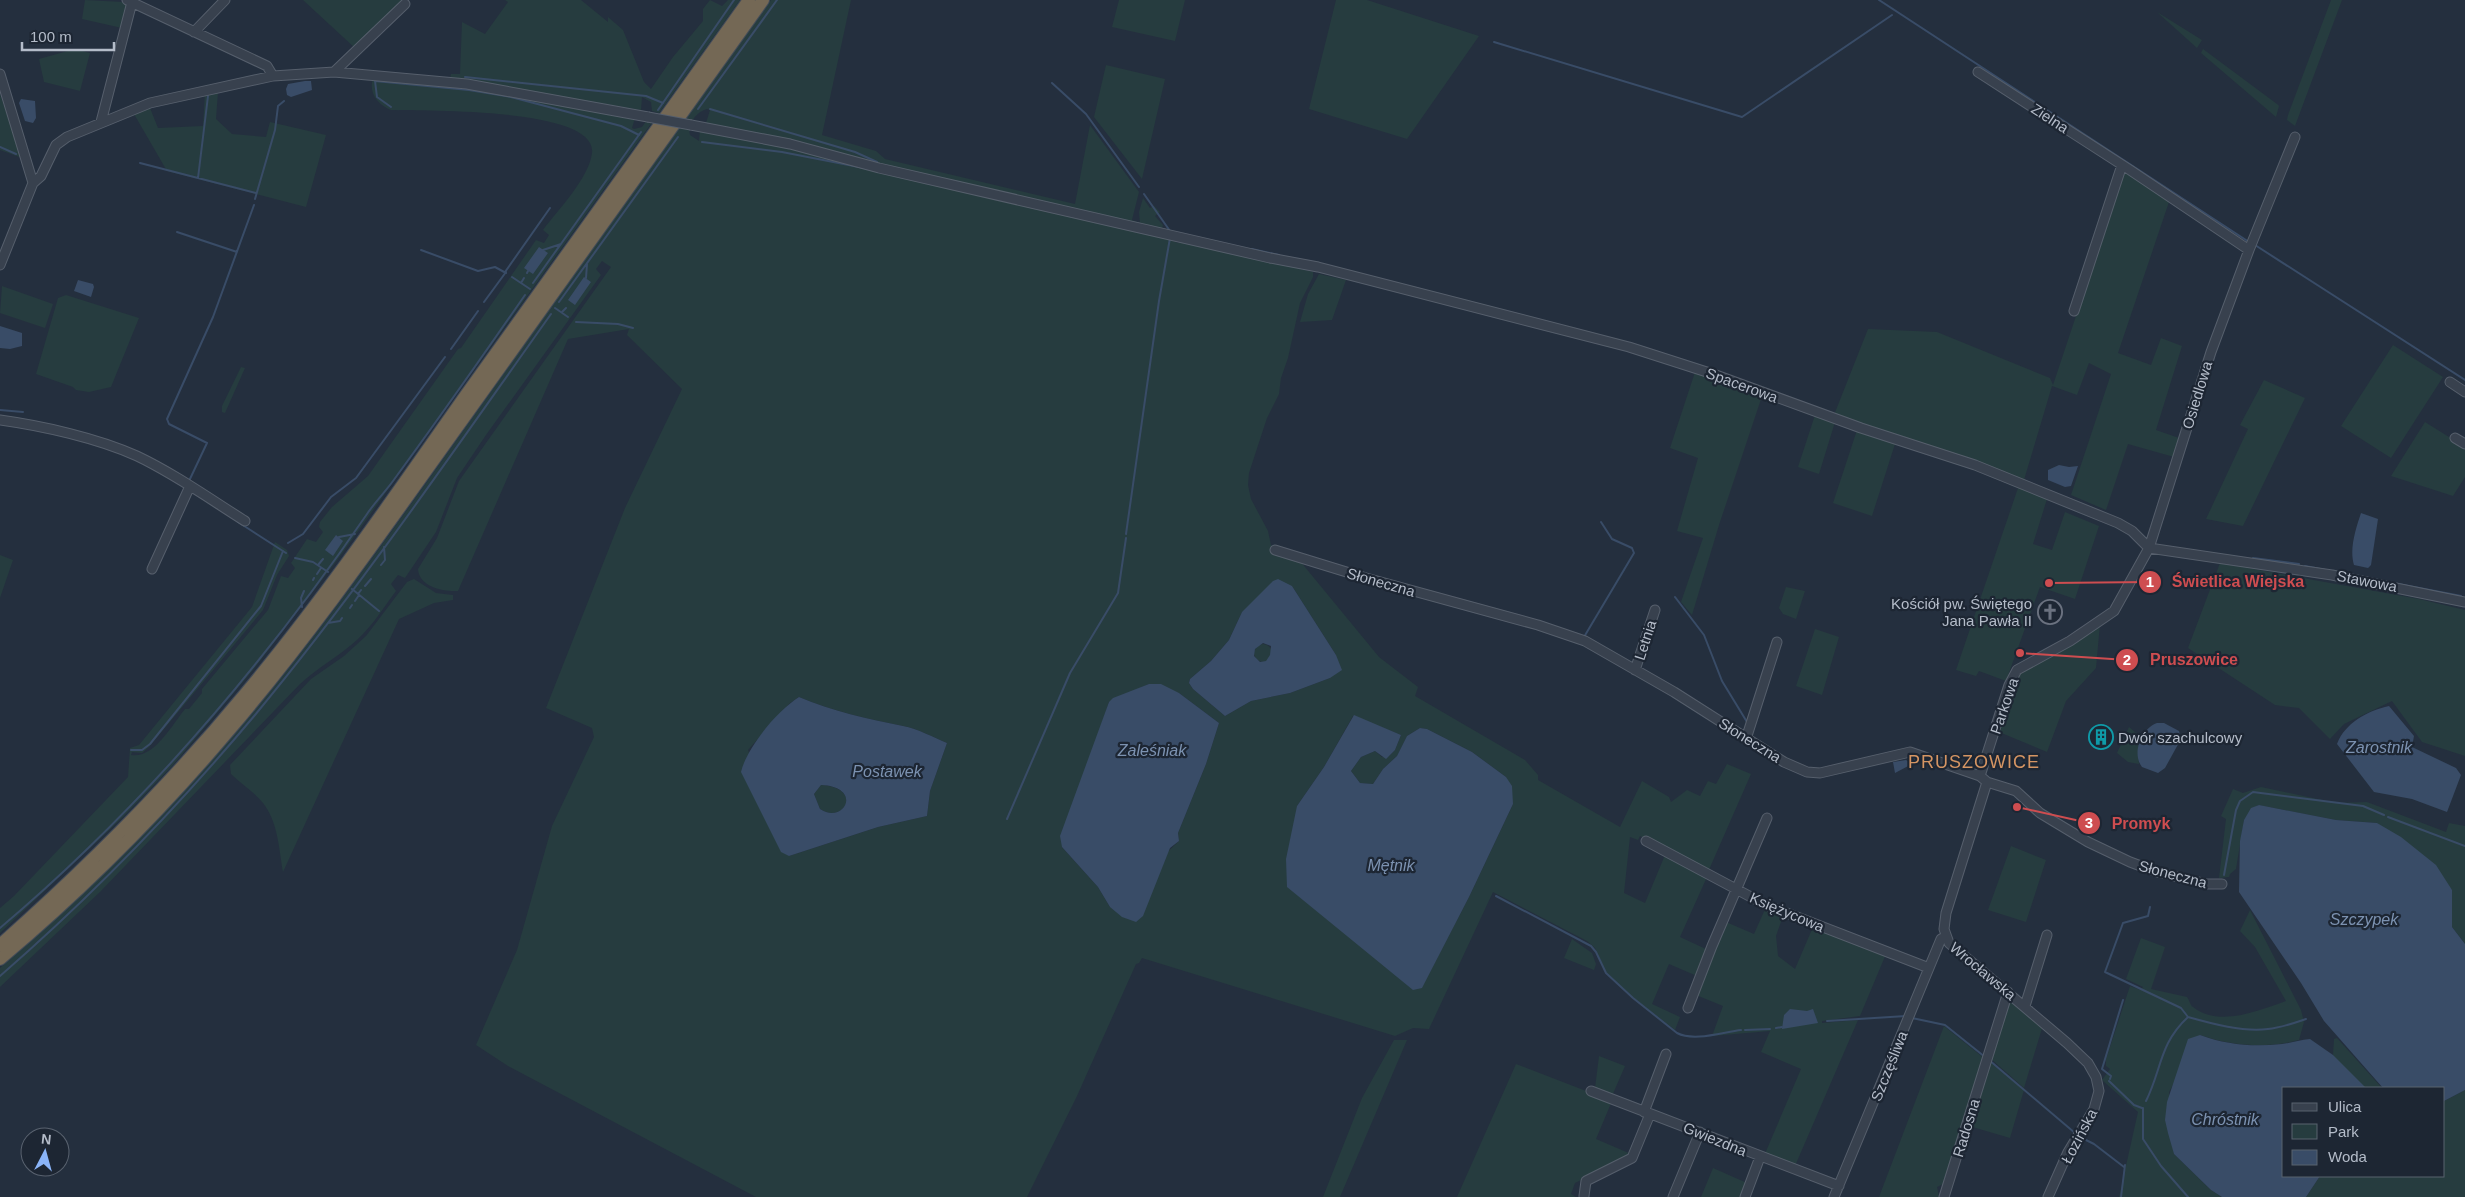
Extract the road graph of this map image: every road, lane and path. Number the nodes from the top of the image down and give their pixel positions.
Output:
1 (225, 0) edge
2 (749, 0) edge
3 (763, 0) edge
4 (130, 1) edge
5 (405, 4) dead end
6 (194, 32) junction
7 (334, 72) junction
8 (1978, 72) dead end
9 (0, 74) edge
10 (273, 76) junction
11 (101, 122) junction
12 (2295, 137) dead end
13 (2122, 165) junction
14 (33, 183) junction
15 (2250, 248) junction
16 (0, 265) edge
17 (2074, 312) dead end
18 (2450, 382) dead end
19 (2465, 392) edge
20 (0, 420) edge
21 (2456, 438) dead end
22 (2465, 444) edge
23 (190, 486) junction
24 (245, 521) dead end
25 (2150, 548) junction
26 (1275, 550) dead end
27 (152, 569) dead end
28 (2465, 602) edge
29 (1655, 610) dead end
30 (1777, 642) dead end
31 (1636, 670) junction
32 (1746, 739) junction
33 (1984, 779) junction
34 (1767, 818) dead end
35 (1646, 841) dead end
36 (2222, 884) dead end
37 (1736, 890) junction
38 (2047, 935) dead end
39 (1945, 937) junction
40 (0, 945) edge
41 (0, 959) edge
42 (1929, 968) junction
43 (2008, 992) junction
44 (2025, 1006) junction
45 (1688, 1008) dead end
46 (1666, 1054) dead end
47 (2095, 1073) joint
48 (1591, 1091) dead end
49 (1647, 1113) junction
50 (1700, 1132) junction
51 (1760, 1157) junction
52 (1839, 1186) junction
53 (1584, 1196) edge
54 (1673, 1197) edge
55 (1745, 1197) edge
56 (1834, 1197) edge
57 (1944, 1197) edge
58 (2048, 1197) edge

1 - 6 street
2 - 40 highway
3 - 41 highway
4 - 6 street
4 - 11 street
5 - 7 street
6 - 10 street
7 - 10 street, Spacerowa
7 - 25 street, Spacerowa, bridge
8 - 13 street, Zielna
9 - 14 street
10 - 11 street, Spacerowa
11 - 14 street, Spacerowa
12 - 15 street, Osiedlowa
13 - 15 street, Zielna
13 - 17 street
14 - 16 street, Spacerowa
15 - 25 street, Osiedlowa
18 - 19 street
20 - 23 street
21 - 22 street
23 - 24 street
23 - 27 street
25 - 28 street, Stawowa
25 - 33 street, Parkowa
26 - 31 street, Słoneczna
29 - 31 street, Letnia
30 - 32 street
31 - 32 street, Słoneczna
32 - 33 street, Słoneczna
33 - 36 street, Słoneczna
33 - 39 street, Wrocławska
34 - 37 street
35 - 37 street
37 - 42 street, Księżycowa
37 - 45 street, Księżycowa
38 - 44 street
39 - 42 street, Szczęśliwa
39 - 43 street, Wrocławska
42 - 52 street, Szczęśliwa
43 - 44 street, Wrocławska
43 - 57 street, Radosna
44 - 47 street, Wrocławska
46 - 49 street
47 - 58 street, Łozińska
48 - 49 street, Gwiezdna
49 - 50 street, Gwiezdna
49 - 53 street
50 - 51 street, Gwiezdna
50 - 54 street
51 - 52 street, Gwiezdna
51 - 55 street
52 - 56 street, Szczęśliwa

